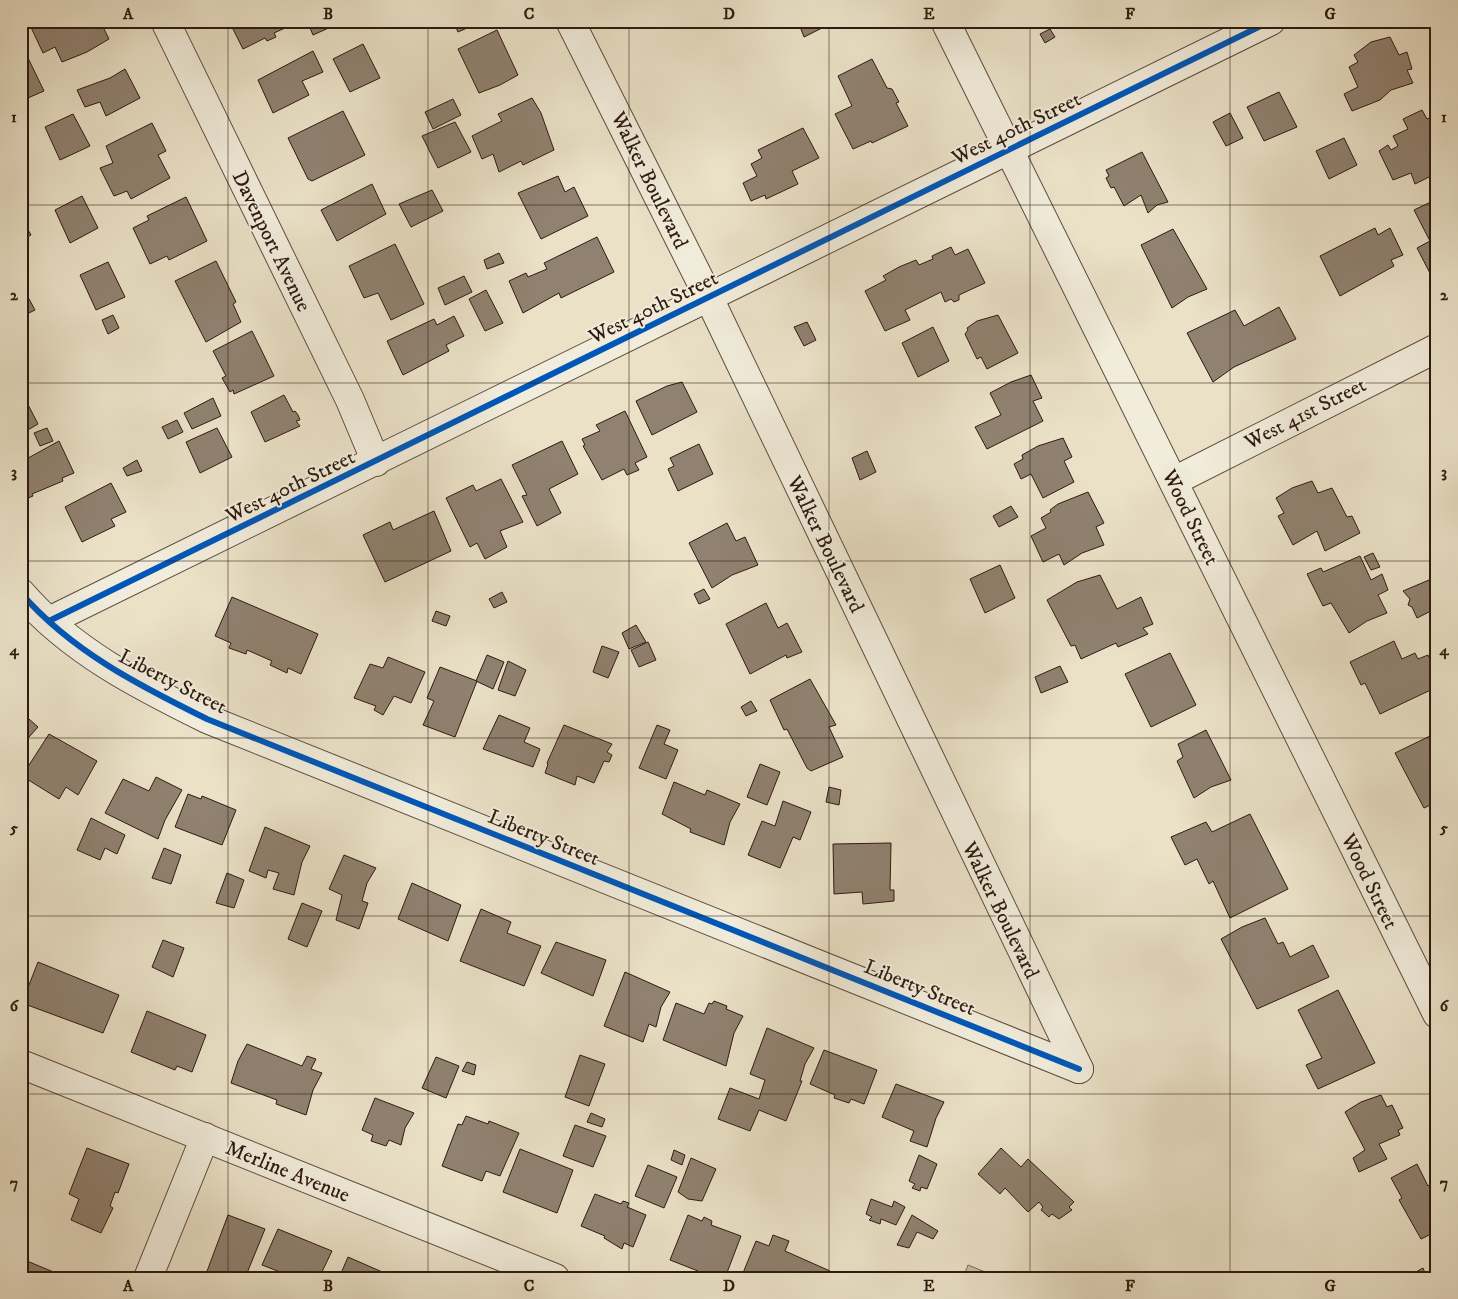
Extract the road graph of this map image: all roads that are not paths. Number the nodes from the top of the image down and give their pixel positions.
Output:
1 (165, 21) edge
2 (570, 21) edge
3 (945, 21) edge
4 (1270, 21) edge
5 (1009, 150) junction
6 (709, 298) junction
7 (1437, 348) edge
8 (376, 462) junction
9 (1174, 481) junction
10 (21, 593) edge
11 (49, 621) junction
12 (1437, 1014) edge
13 (21, 1064) edge
14 (1079, 1069) joint
15 (205, 1137) junction
16 (523, 1272) edge
17 (148, 1278) edge
18 (555, 1278) edge

1 - 8 street, Davenport Avenue
2 - 6 street, Walker Boulevard
3 - 5 street, Wood Street
4 - 5 street, West 40th Street
5 - 6 street, West 40th Street
5 - 9 street, Wood Street
6 - 8 street, West 40th Street
6 - 14 street, Walker Boulevard
7 - 9 street, West 41st Street
8 - 11 street, West 40th Street
9 - 12 street, Wood Street
10 - 11 street, Liberty Street
11 - 14 street, Liberty Street
13 - 15 street, Merline Avenue
15 - 16 street, Merline Avenue
15 - 17 street
16 - 18 street, Merline Avenue

